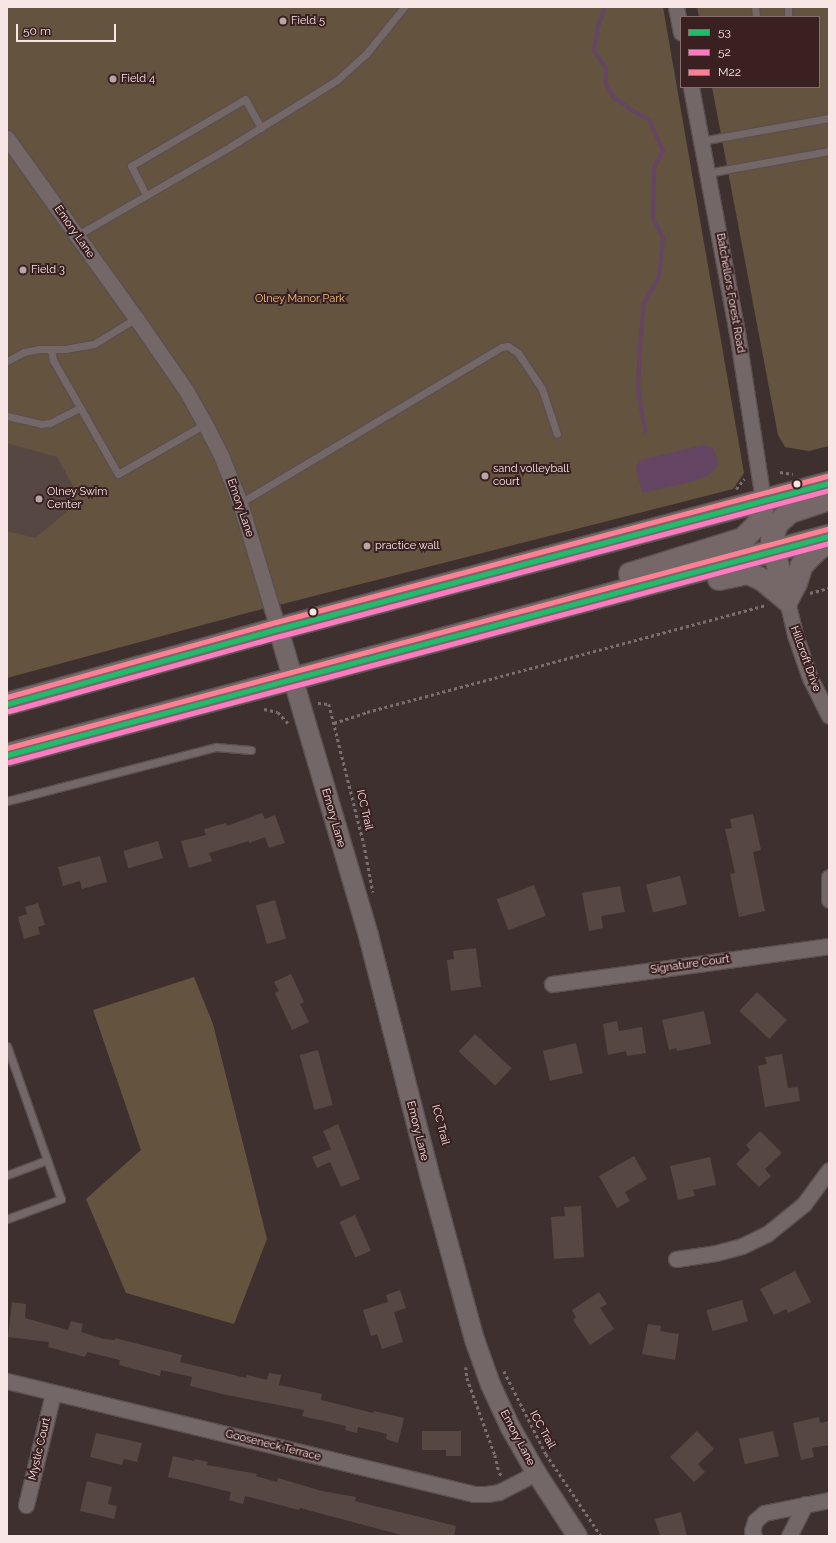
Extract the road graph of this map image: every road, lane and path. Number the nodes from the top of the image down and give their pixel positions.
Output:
1 (404, 7) edge
2 (676, 7) edge
3 (680, 28) edge
4 (691, 88) edge
5 (829, 118) edge
6 (261, 128) junction
7 (7, 138) edge
8 (701, 141) junction
9 (829, 151) edge
10 (707, 173) junction
11 (146, 195) junction
12 (76, 236) junction
13 (136, 318) junction
14 (51, 348) junction
15 (7, 361) edge
16 (80, 408) junction
17 (7, 416) edge
18 (205, 424) junction
19 (557, 434) dead end
20 (829, 483) edge
21 (829, 499) edge
22 (763, 500) junction
23 (240, 504) junction
24 (829, 536) edge
25 (829, 541) edge
26 (774, 550) junction
27 (644, 585) junction
28 (780, 601) junction
29 (570, 605) junction
30 (278, 629) junction
31 (292, 679) junction
32 (318, 703) dead end
33 (7, 704) edge
34 (264, 709) dead end
35 (281, 715) dead end
36 (829, 716) edge
37 (334, 723) junction
38 (251, 750) dead end
39 (7, 755) edge
40 (7, 801) edge
41 (829, 877) edge
42 (374, 895) dead end
43 (829, 900) edge
44 (829, 946) edge
45 (552, 984) dead end
46 (7, 1046) edge
47 (47, 1160) junction
48 (829, 1170) edge
49 (7, 1175) edge
50 (7, 1219) edge
51 (676, 1259) dead end
52 (503, 1370) dead end
53 (7, 1381) edge
54 (53, 1393) junction
55 (536, 1473) junction
56 (829, 1500) edge
57 (805, 1504) junction
58 (26, 1505) dead end
59 (577, 1536) edge
60 (601, 1536) edge
61 (754, 1536) edge
62 (789, 1536) edge

1 - 6 lane
2 - 3 street
4 - 8 street, Batchellors Forest Road
5 - 8 lane
6 - 11 lane
6 - 11 lane
7 - 12 street, Emory Lane
8 - 10 street, Batchellors Forest Road
9 - 10 lane
10 - 22 street, Batchellors Forest Road
11 - 12 lane
12 - 13 street, Emory Lane
13 - 14 lane
13 - 18 street, Emory Lane
14 - 15 lane
14 - 16 lane
16 - 17 lane
16 - 18 lane
18 - 23 street, Emory Lane
19 - 23 lane
20 - 22 main road
21 - 26 main road
22 - 29 main road
22 - 30 main road
23 - 30 street, Emory Lane
24 - 26 main road
25 - 28 main road
26 - 27 main road
26 - 28 main road
27 - 28 main road
27 - 29 main road
28 - 36 street, Hillcroft Drive
28 - 37 path
29 - 31 main road
30 - 31 street, Emory Lane
30 - 33 main road
31 - 39 main road
31 - 55 street, Emory Lane
32 - 37 path, ICC Trail
34 - 35 path
37 - 42 path, ICC Trail
38 - 40 lane
41 - 43 street
44 - 45 street, Signature Court
46 - 47 lane
47 - 49 lane
47 - 50 lane
48 - 51 street
52 - 60 path, ICC Trail
53 - 54 street, Gooseneck Terrace
54 - 55 street, Gooseneck Terrace
54 - 58 street, Mystic Court
55 - 59 street, Emory Lane
56 - 57 street
57 - 61 street
57 - 62 street

